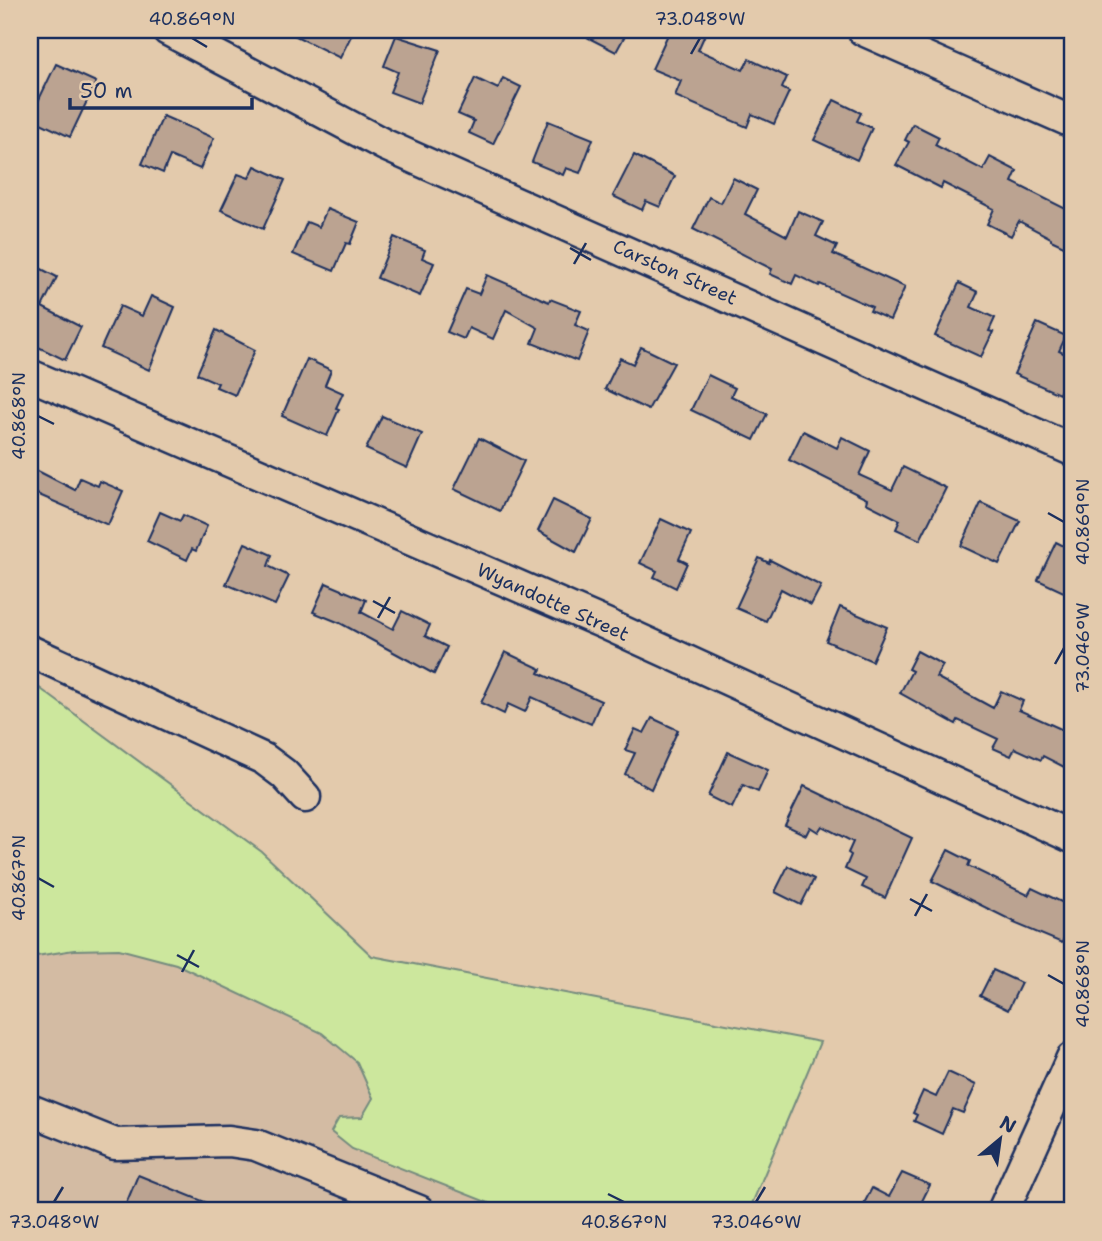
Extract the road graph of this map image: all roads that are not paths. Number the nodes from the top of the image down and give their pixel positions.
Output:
1 (169, 30) edge
2 (863, 30) edge
3 (1072, 122) edge
4 (30, 375) edge
5 (1072, 450) edge
6 (30, 651) edge
7 (304, 797) dead end
8 (1072, 836) edge
9 (1072, 1058) edge
10 (30, 1110) edge
11 (419, 1211) edge
12 (1003, 1211) edge

1 - 5 street, Carston Street
2 - 3 street
4 - 8 street, Wyandotte Street
6 - 7 street
9 - 12 street
10 - 11 street

